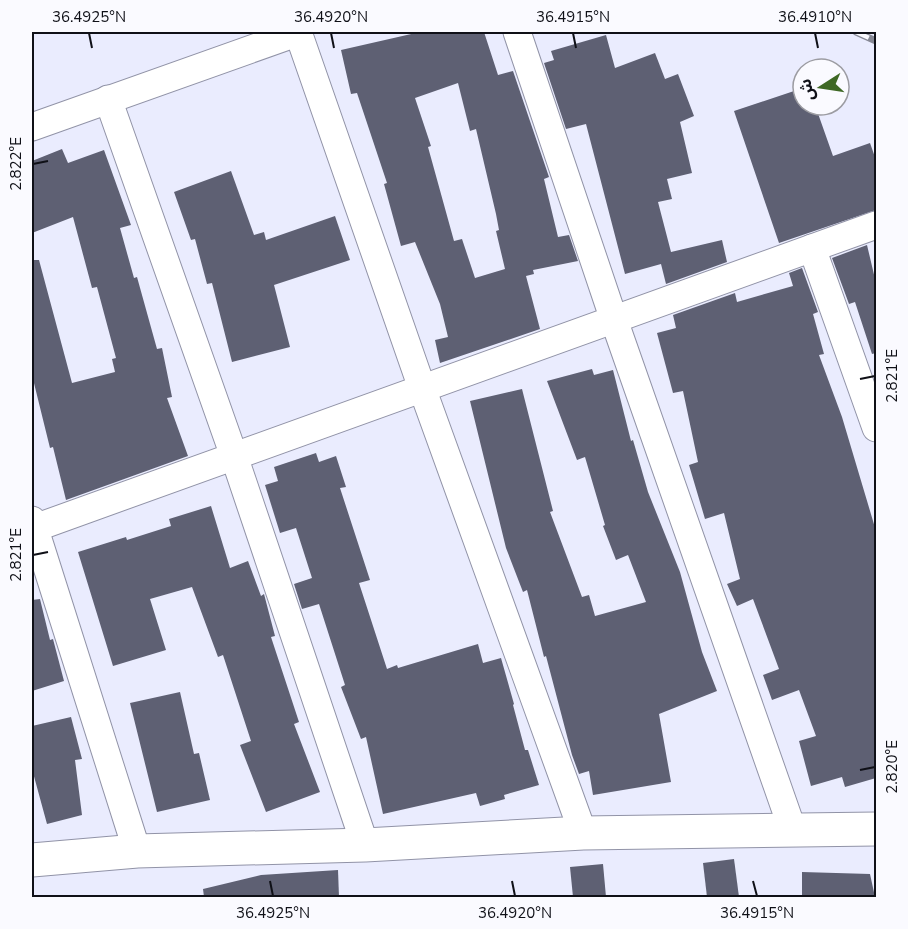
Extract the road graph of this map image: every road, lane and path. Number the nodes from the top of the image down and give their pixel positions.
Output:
1 (298, 32) edge
2 (517, 32) edge
3 (108, 99) junction
4 (32, 127) edge
5 (876, 225) edge
6 (812, 248) junction
7 (614, 320) junction
8 (422, 388) junction
9 (876, 428) edge
10 (234, 456) junction
11 (32, 526) edge
12 (876, 829) edge
13 (793, 831) junction
14 (583, 832) junction
15 (365, 845) junction
16 (137, 851) junction
17 (32, 860) edge

1 - 3 street
1 - 8 street
2 - 7 street
3 - 4 street
3 - 10 street
5 - 6 street
6 - 7 street
6 - 9 street
7 - 8 street
7 - 13 street
8 - 10 street
8 - 14 street
10 - 11 street
10 - 15 street
11 - 16 street
12 - 13 street
13 - 14 street
14 - 15 street
15 - 16 street
16 - 17 street

